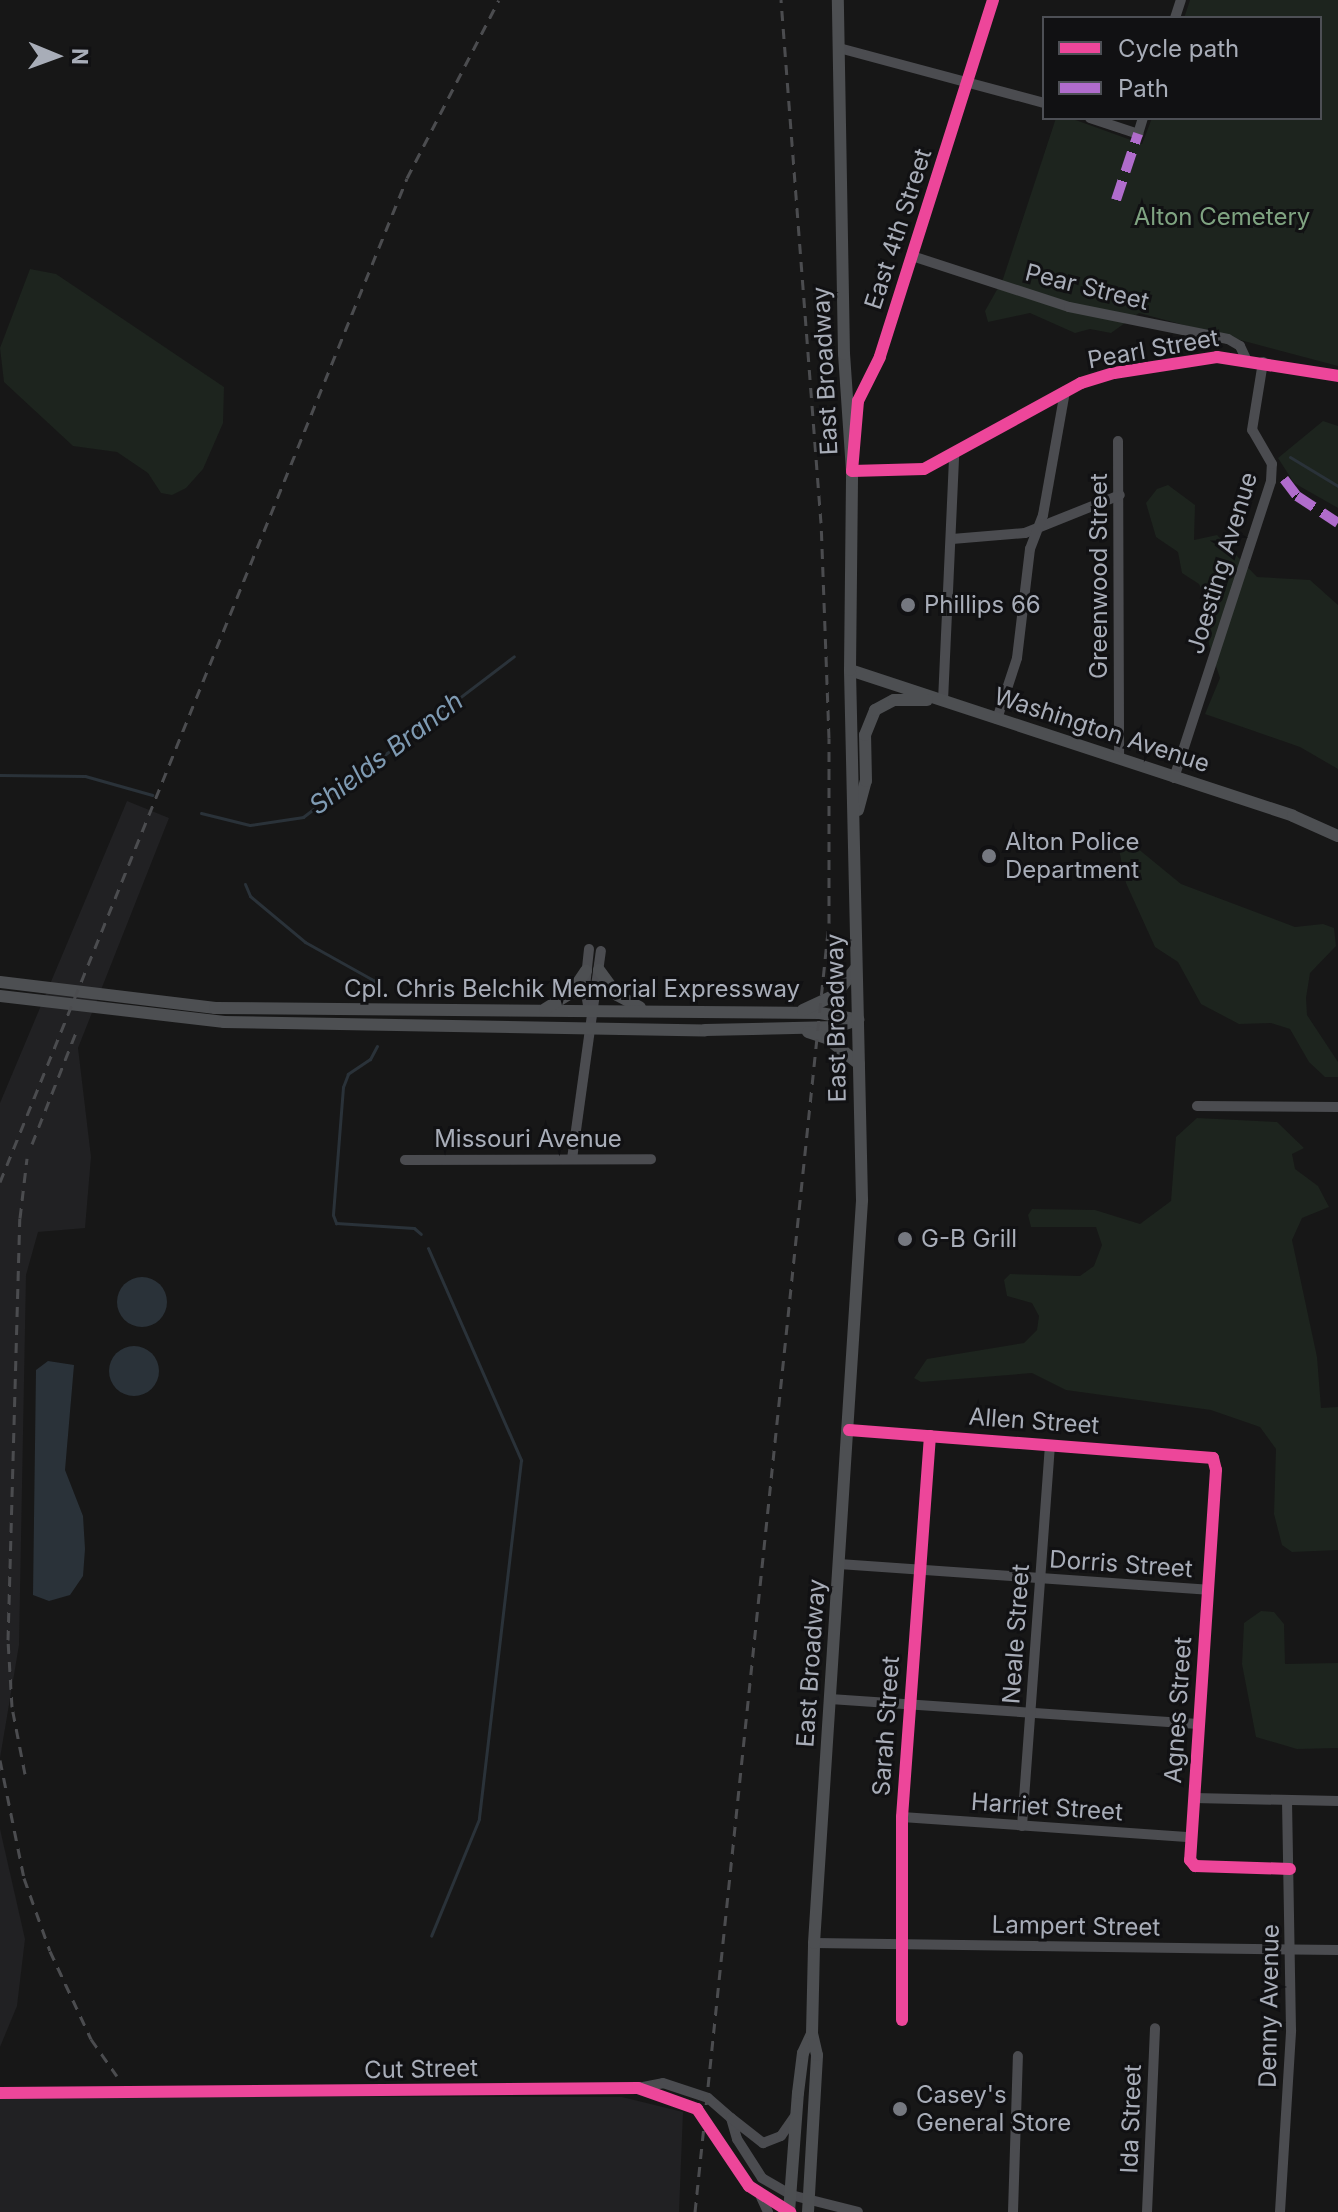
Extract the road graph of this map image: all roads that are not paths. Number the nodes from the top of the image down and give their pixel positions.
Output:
1 (838, 0) edge
2 (993, 0) edge
3 (839, 48) junction
4 (967, 82) junction
5 (1042, 102) edge
6 (1096, 120) edge
7 (1142, 120) edge
8 (912, 256) junction
9 (1246, 359) junction
10 (1263, 362) junction
11 (1338, 376) edge
12 (1065, 391) junction
13 (1118, 441) dead end
14 (954, 456) junction
15 (1272, 464) junction
16 (852, 471) junction
17 (1284, 479) dead end
18 (1120, 495) junction
19 (1039, 524) junction
20 (952, 539) junction
21 (850, 670) junction
22 (943, 701) junction
23 (997, 719) junction
24 (1119, 759) junction
25 (1174, 778) junction
26 (854, 824) junction
27 (1338, 836) edge
28 (589, 949) dead end
29 (601, 951) dead end
30 (857, 965) junction
31 (592, 971) junction
32 (0, 982) edge
33 (5, 997) edge
34 (543, 1010) junction
35 (589, 1010) junction
36 (647, 1010) junction
37 (796, 1013) junction
38 (858, 1020) junction
39 (587, 1028) junction
40 (798, 1028) junction
41 (859, 1064) junction
42 (1197, 1106) dead end
43 (1338, 1107) edge
44 (572, 1159) junction
45 (651, 1159) dead end
46 (405, 1160) dead end
47 (849, 1430) junction
48 (930, 1436) junction
49 (1050, 1445) junction
50 (1215, 1460) joint
51 (839, 1564) junction
52 (920, 1570) junction
53 (1040, 1578) junction
54 (1208, 1590) junction
55 (830, 1699) junction
56 (910, 1705) junction
57 (1031, 1713) junction
58 (1198, 1724) junction
59 (1194, 1798) junction
60 (1287, 1801) junction
61 (1338, 1801) edge
62 (902, 1817) junction
63 (1022, 1826) junction
64 (1190, 1837) junction
65 (1290, 1869) junction
66 (814, 1943) junction
67 (898, 1943) junction
68 (1290, 1949) junction
69 (1338, 1950) edge
70 (902, 2020) dead end
71 (1155, 2028) dead end
72 (812, 2034) junction
73 (1018, 2056) dead end
74 (638, 2088) junction
75 (0, 2093) edge
76 (795, 2116) junction
77 (731, 2118) junction
78 (761, 2197) junction
79 (802, 2201) edge
80 (768, 2212) edge
81 (790, 2212) edge
82 (858, 2212) edge
83 (1013, 2212) edge
84 (1147, 2212) edge
85 (1280, 2212) edge

1 - 3 main road, East Broadway
2 - 4 street, East 4th Street
3 - 4 street
3 - 16 main road, East Broadway
4 - 5 street
4 - 8 street, East 4th Street
6 - 7 street
8 - 9 street, Pear Street
8 - 16 street, East 4th Street
9 - 10 street, Pearl Street
9 - 12 street, Pearl Street
10 - 11 street, Pearl Street
10 - 15 street, Joesting Avenue
12 - 14 street, Pearl Street
12 - 19 street
13 - 18 street, Greenwood Street
14 - 16 street, Pearl Street
14 - 20 street
15 - 17 street
15 - 25 street, Joesting Avenue
16 - 21 main road, East Broadway
18 - 19 street
18 - 24 street, Greenwood Street
19 - 20 street
19 - 23 street
20 - 22 street
21 - 22 main road, Washington Avenue
21 - 26 main road, East Broadway
22 - 23 main road, Washington Avenue
22 - 26 main road
23 - 24 main road, Washington Avenue
24 - 25 main road, Washington Avenue
25 - 27 main road, Washington Avenue
26 - 30 main road, East Broadway
28 - 31 street
29 - 31 street
30 - 37 main road
30 - 38 main road, East Broadway
31 - 34 main road
31 - 35 street
31 - 36 main road
32 - 34 main road, Cpl. Chris Belchik Memorial Expressway
33 - 39 main road, Cpl. Chris Belchik Memorial Expressway
34 - 35 main road, Cpl. Chris Belchik Memorial Expressway
35 - 36 main road, Cpl. Chris Belchik Memorial Expressway
35 - 39 street
36 - 37 main road, Cpl. Chris Belchik Memorial Expressway
37 - 38 main road, Cpl. Chris Belchik Memorial Expressway
38 - 40 main road, Cpl. Chris Belchik Memorial Expressway
38 - 41 main road, East Broadway
39 - 40 main road, Cpl. Chris Belchik Memorial Expressway
39 - 44 street
40 - 41 main road
41 - 47 main road, East Broadway
42 - 43 street
44 - 45 street, Missouri Avenue
44 - 46 street, Missouri Avenue
47 - 48 street, Allen Street
47 - 51 main road, East Broadway
48 - 49 street, Allen Street
48 - 52 street, Sarah Street
49 - 50 street, Allen Street
49 - 53 street, Neale Street
50 - 54 street, Agnes Street
51 - 52 street, Dorris Street
51 - 55 main road, East Broadway
52 - 53 street, Dorris Street
52 - 56 street, Sarah Street
53 - 54 street, Dorris Street
53 - 57 street, Neale Street
54 - 58 street, Agnes Street
55 - 56 street
55 - 66 main road, East Broadway
56 - 57 street
56 - 62 street, Sarah Street
57 - 58 street
57 - 63 street, Neale Street
58 - 59 street, Agnes Street
59 - 60 street
59 - 64 street, Agnes Street
60 - 61 street
60 - 65 street, Denny Avenue
62 - 63 street, Harriet Street
62 - 67 street, Sarah Street
63 - 64 street, Harriet Street
64 - 65 street
65 - 68 street, Denny Avenue
66 - 67 street, Lampert Street
66 - 72 main road, East Broadway
67 - 68 street, Lampert Street
67 - 70 street, Sarah Street
68 - 69 street, Lampert Street
68 - 85 street, Denny Avenue
71 - 84 street, Ida Street
72 - 76 main road, East Broadway
72 - 79 main road, East Broadway
73 - 83 street
74 - 75 street, Cut Street
74 - 77 street, Cut Street
74 - 78 street, Cut Street
76 - 77 street, Cut Street
76 - 79 main road, East Broadway
77 - 79 street, Cut Street
78 - 80 street
78 - 81 street, Cut Street
79 - 81 main road, East Broadway
79 - 82 street

